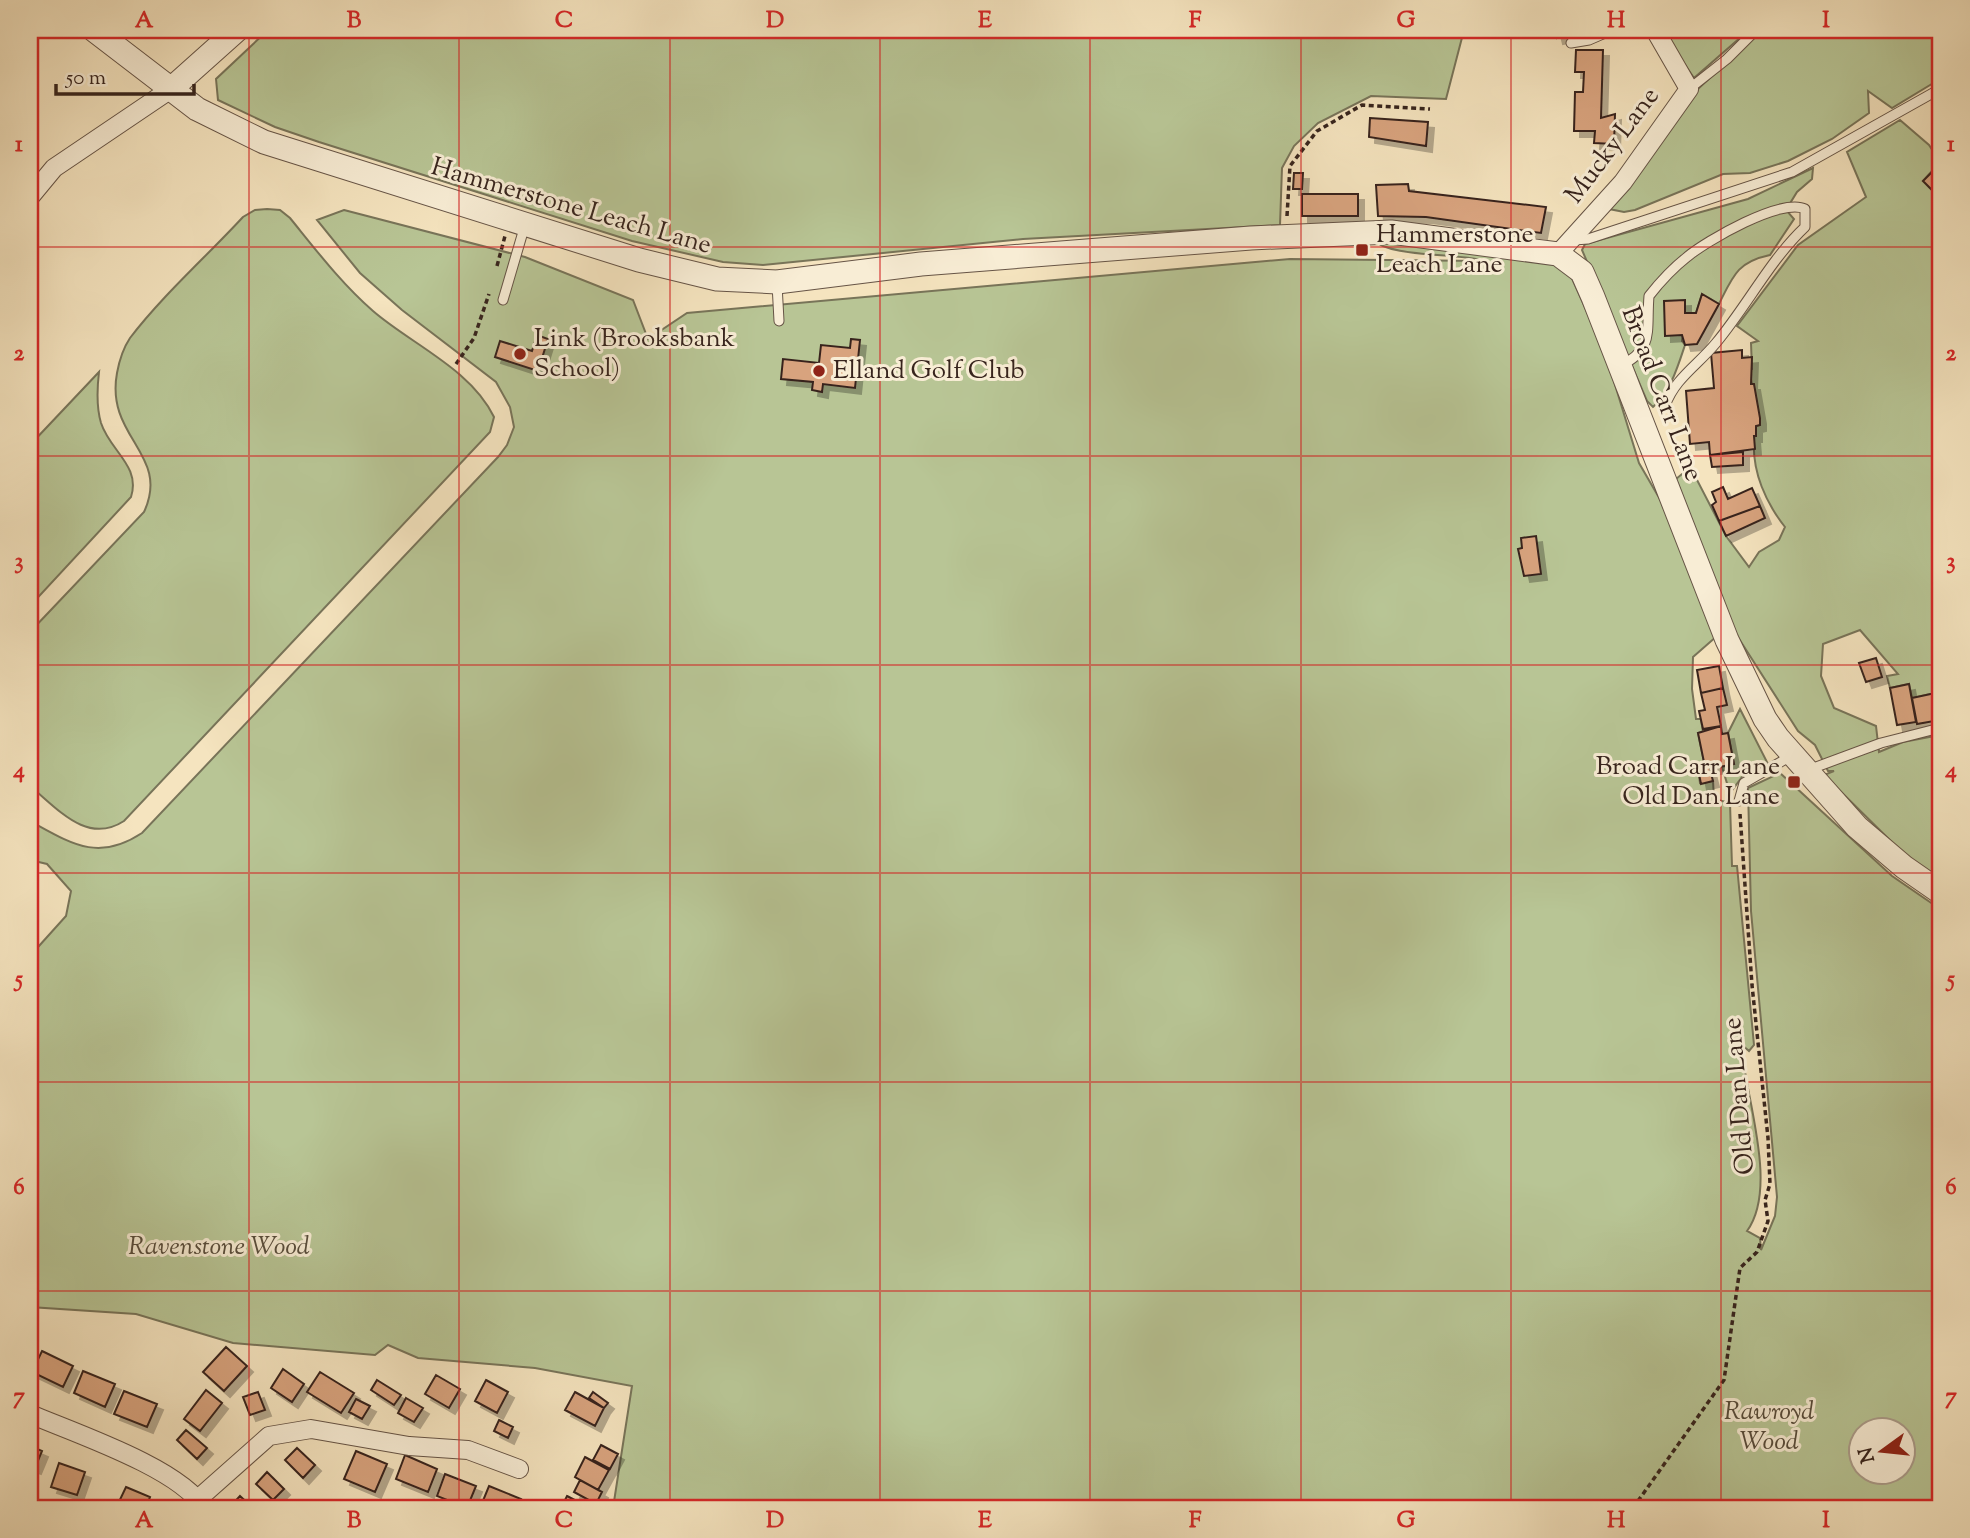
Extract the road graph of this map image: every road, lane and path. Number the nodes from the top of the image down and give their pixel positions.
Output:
1 (94, 30) edge
2 (237, 30) edge
3 (1612, 30) edge
4 (1655, 30) edge
5 (1756, 30) edge
6 (1571, 43) dead end
7 (171, 89) junction
8 (1689, 89) junction
9 (1940, 89) edge
10 (1430, 109) dead end
11 (30, 197) edge
12 (517, 222) junction
13 (1287, 236) junction
14 (1565, 247) junction
15 (495, 274) dead end
16 (777, 282) junction
17 (492, 285) dead end
18 (503, 300) dead end
19 (779, 321) dead end
20 (456, 364) dead end
21 (1620, 366) junction
22 (1665, 406) dead end
23 (1940, 728) edge
24 (1800, 763) junction
25 (1739, 801) joint
26 (1940, 892) edge
27 (30, 1414) edge
28 (519, 1469) dead end
29 (201, 1503) edge
30 (1633, 1508) edge

1 - 7 street, Hammerstone Leach Lane
2 - 7 street
3 - 6 lane
4 - 8 street, Mucky Lane
5 - 8 lane
7 - 11 street
7 - 12 street, Hammerstone Leach Lane
8 - 14 street, Mucky Lane
9 - 14 lane
10 - 13 path
12 - 15 path
12 - 16 street, Hammerstone Leach Lane
12 - 18 lane
13 - 14 street
13 - 16 street, Hammerstone Leach Lane
14 - 21 street, Broad Carr Lane
16 - 19 lane
17 - 20 path
21 - 22 lane
21 - 24 street, Broad Carr Lane
23 - 24 lane
24 - 25 lane
24 - 26 street, Broad Carr Lane
25 - 30 path, Old Dan Lane
27 - 29 street
28 - 29 street

